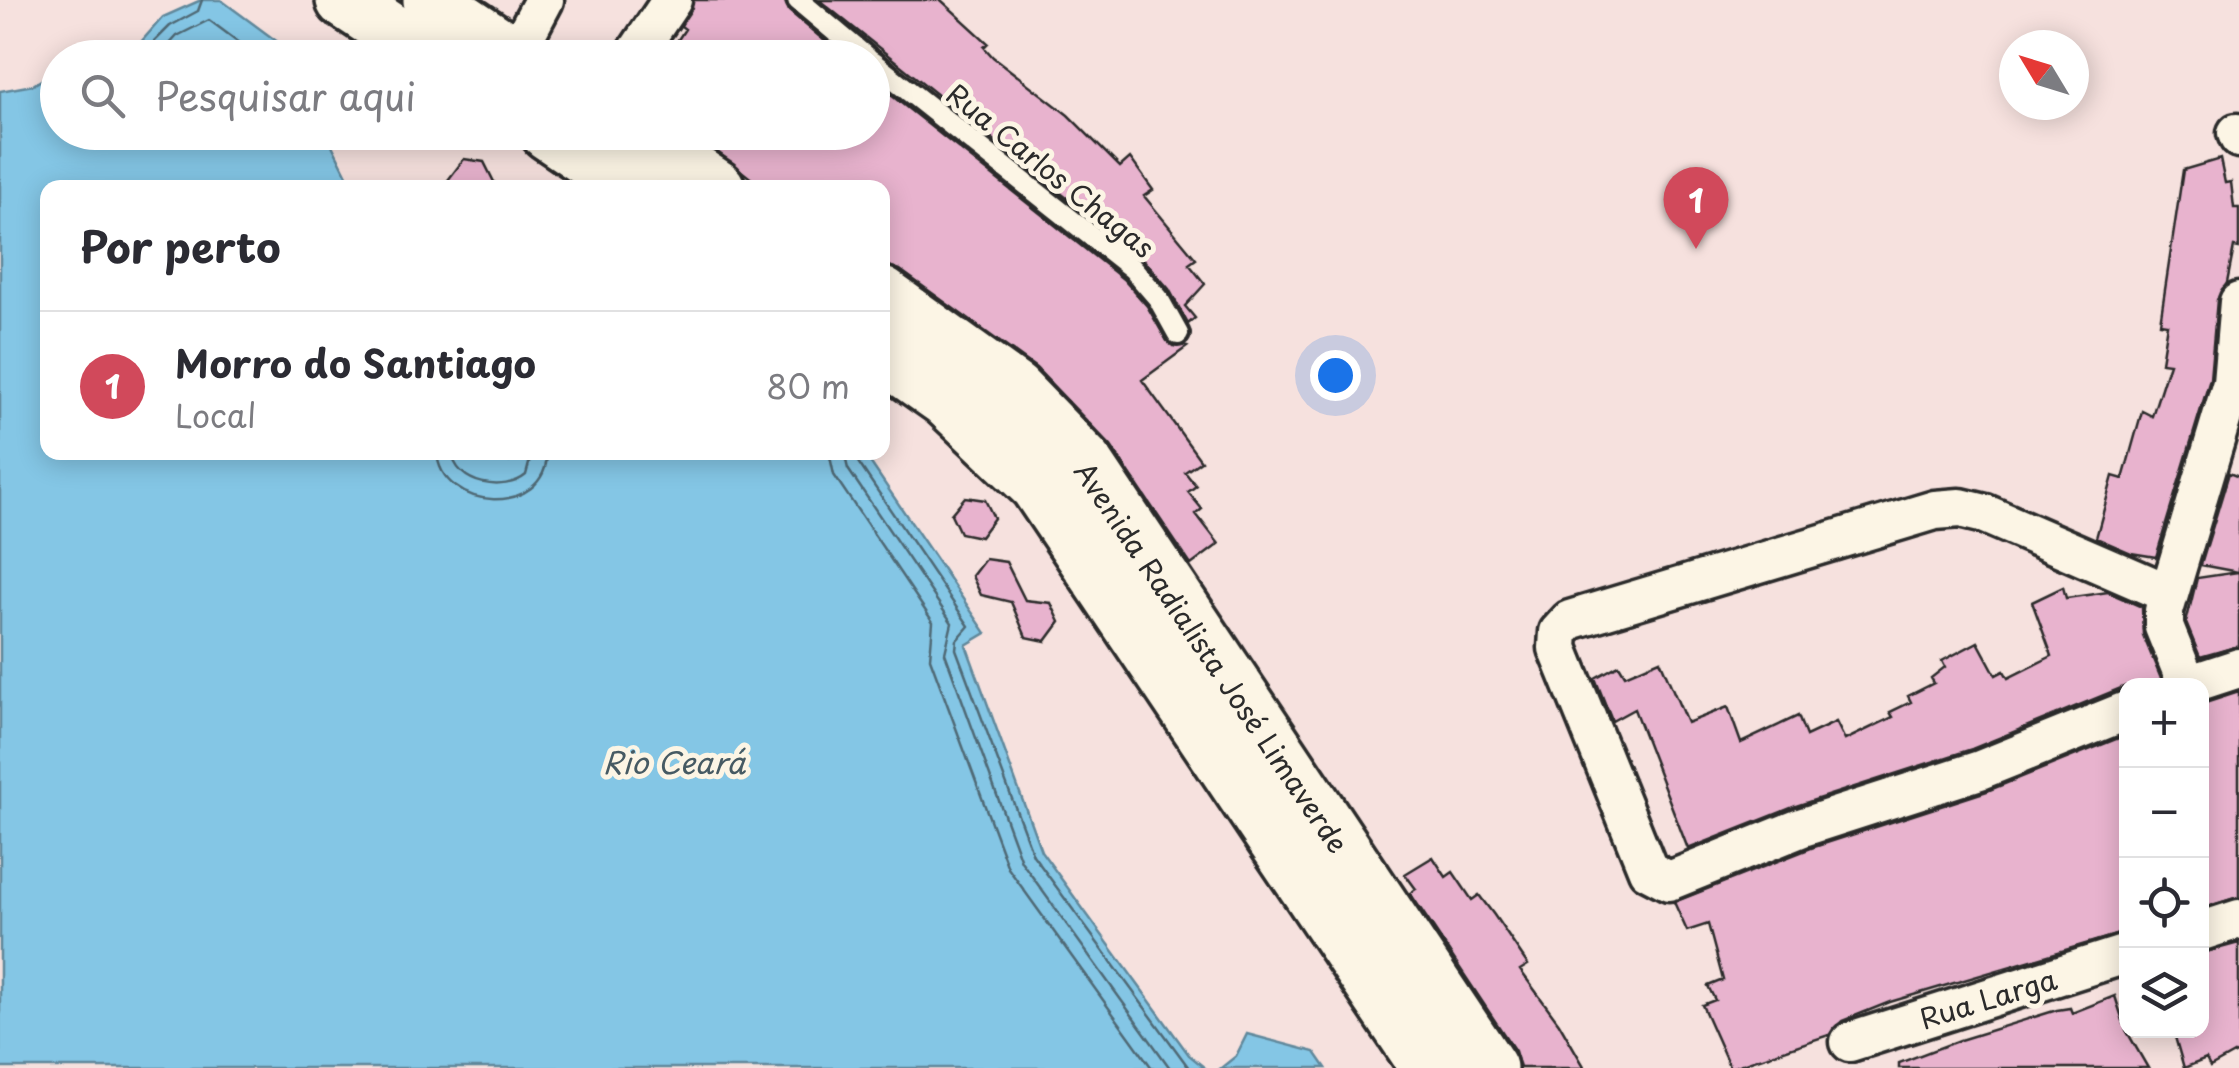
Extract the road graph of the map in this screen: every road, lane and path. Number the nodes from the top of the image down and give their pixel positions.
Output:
1 (344, 0) edge
2 (431, 0) edge
3 (544, 0) edge
4 (672, 0) edge
5 (798, 0) edge
6 (405, 40) edge
7 (492, 40) edge
8 (524, 40) edge
9 (645, 40) edge
10 (846, 40) edge
11 (890, 76) edge
12 (583, 150) edge
13 (660, 150) edge
14 (621, 180) edge
15 (705, 180) edge
16 (890, 302) edge
17 (2239, 302) edge
18 (1178, 334) dead end
19 (890, 360) edge
20 (2167, 593) junction
21 (2239, 668) edge
22 (2183, 678) edge
23 (2208, 678) edge
24 (2119, 714) edge
25 (2239, 919) edge
26 (2209, 929) edge
27 (1367, 931) junction
28 (2119, 956) edge
29 (1409, 994) junction
30 (1850, 1042) dead end
31 (1429, 1068) edge
32 (1489, 1068) edge

1 - 6 main road
2 - 7 main road
3 - 8 street
4 - 9 street
5 - 10 lane, Rua Carlos Chagas
11 - 18 lane, Rua Carlos Chagas
12 - 14 main road
13 - 15 main road
16 - 27 main road, Avenida Radialista José Limaverde
17 - 20 street
19 - 27 main road, Avenida Radialista José Limaverde
20 - 22 street
20 - 24 street
21 - 23 street
25 - 26 street
27 - 29 main road, Avenida Radialista José Limaverde
28 - 30 street, Rua Larga
29 - 31 main road, Avenida Radialista José Limaverde
29 - 32 main road, Avenida Radialista José Limaverde

